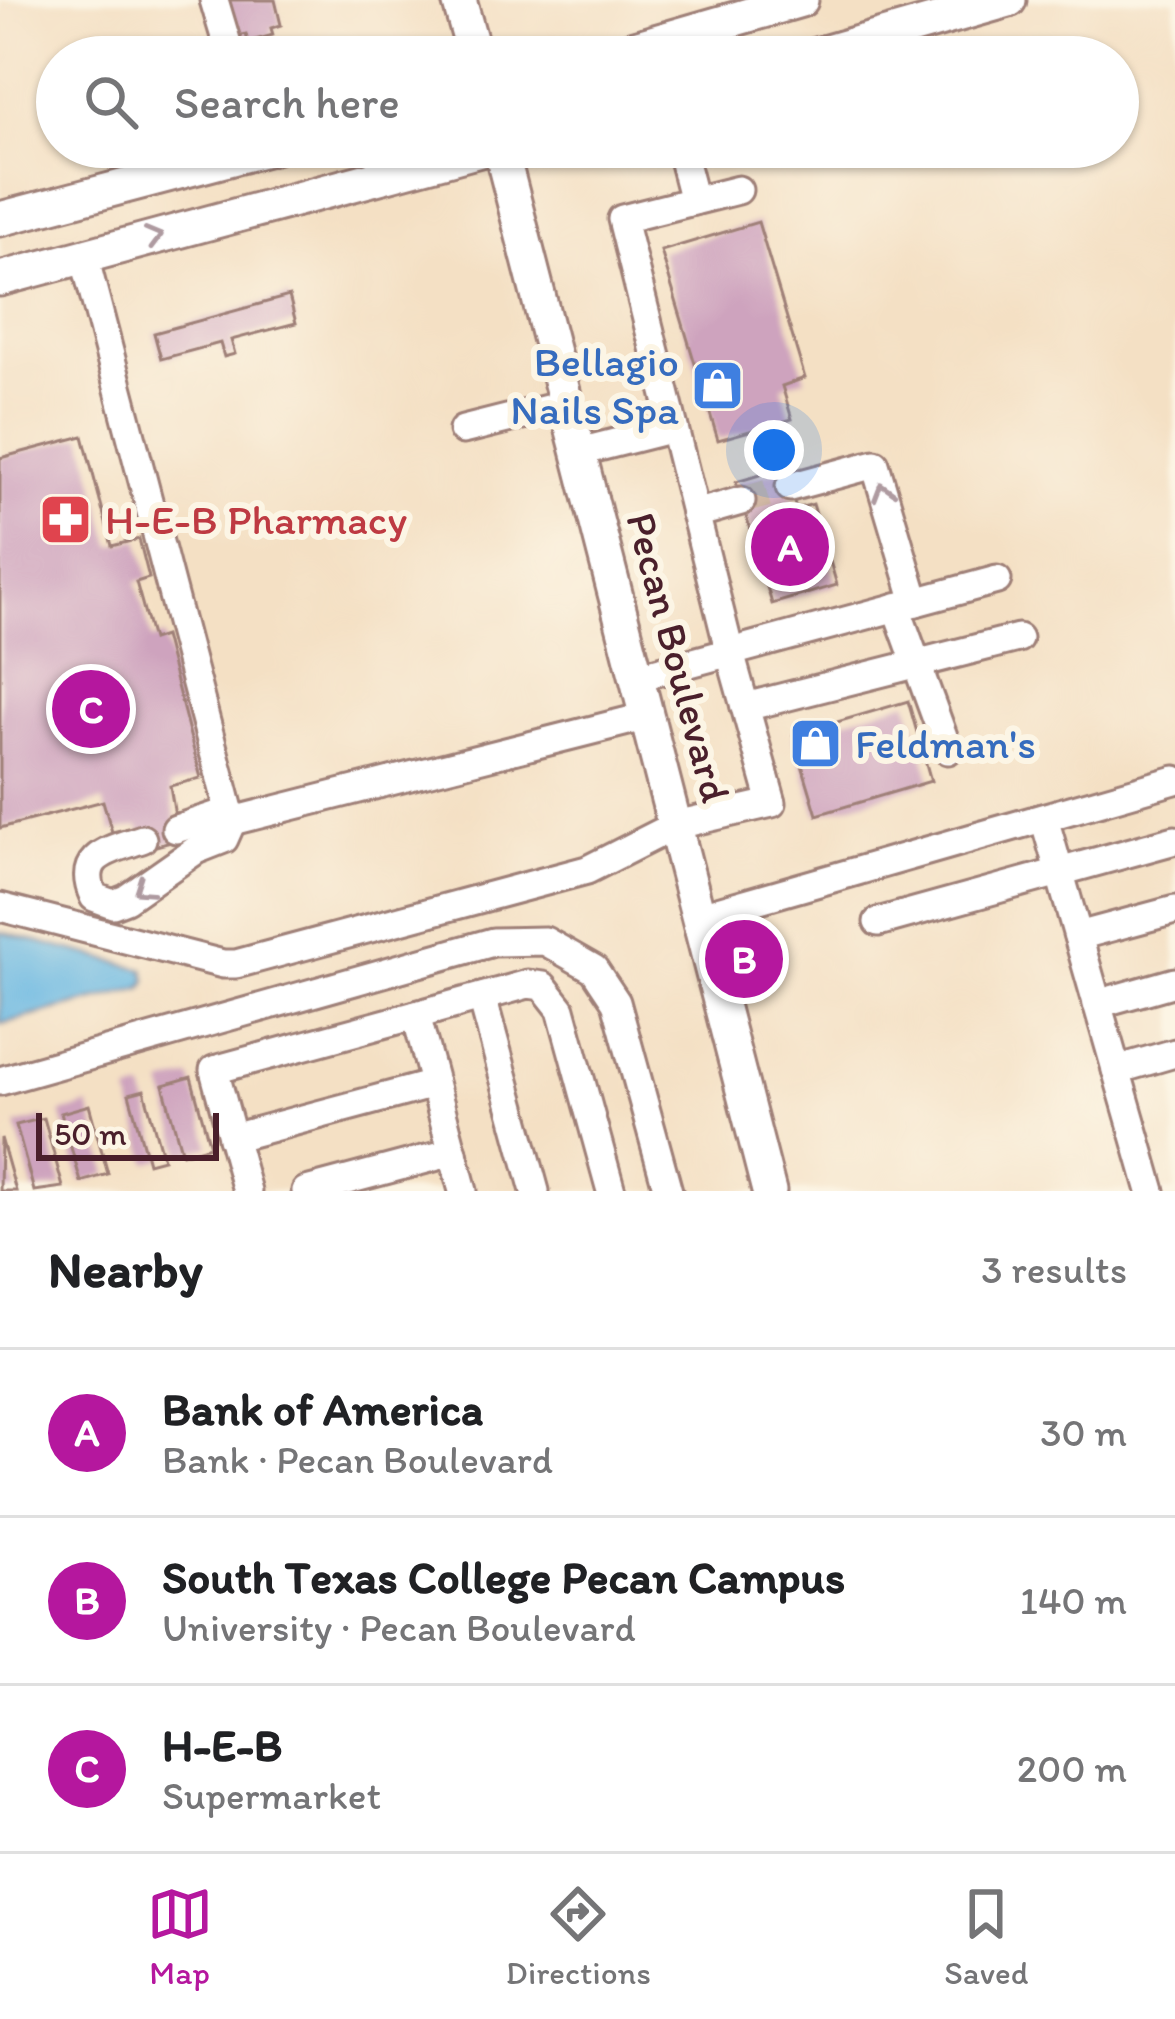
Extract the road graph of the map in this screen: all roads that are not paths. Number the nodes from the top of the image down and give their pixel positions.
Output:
1 (214, 0) edge
2 (459, 0) edge
3 (801, 0) edge
4 (1009, 0) edge
5 (225, 36) edge
6 (469, 36) edge
7 (676, 36) edge
8 (883, 36) edge
9 (194, 168) edge
10 (412, 168) edge
11 (505, 168) edge
12 (685, 168) edge
13 (738, 190) dead end
14 (694, 201) junction
15 (0, 219) edge
16 (84, 256) junction
17 (0, 279) edge
18 (566, 404) junction
19 (674, 428) junction
20 (463, 430) dead end
21 (579, 452) junction
22 (790, 487) tunnel mouth
23 (741, 501) tunnel mouth
24 (695, 514) junction
25 (997, 580) dead end
26 (906, 605) junction
27 (1018, 638) dead end
28 (730, 652) junction
29 (916, 664) junction
30 (638, 677) junction
31 (745, 707) junction
32 (648, 716) junction
33 (948, 750) dead end
34 (1175, 780) edge
35 (231, 816) junction
36 (1044, 818) junction
37 (676, 826) junction
38 (176, 829) dead end
39 (142, 839) dead end
40 (1175, 840) edge
41 (1059, 872) junction
42 (0, 907) edge
43 (1175, 910) edge
44 (700, 916) junction
45 (878, 922) dead end
46 (1078, 936) junction
47 (1175, 982) edge
48 (482, 997) junction
49 (1097, 1004) junction
50 (416, 1015) junction
51 (202, 1024) junction
52 (1175, 1053) edge
53 (214, 1070) junction
54 (1116, 1070) junction
55 (0, 1081) edge
56 (434, 1084) junction
57 (232, 1138) junction
58 (452, 1152) junction
59 (247, 1191) edge
60 (305, 1191) edge
61 (463, 1191) edge
62 (535, 1191) edge
63 (611, 1191) edge
64 (668, 1191) edge
65 (769, 1191) edge
66 (1150, 1191) edge

1 - 5 street
2 - 6 main road
3 - 7 main road
4 - 8 main road
9 - 15 main road
16 -> 10 main road
11 - 18 main road, Pecan Boulevard
12 - 14 street
13 - 14 street
14 - 19 street
16 - 17 main road
16 - 35 street
18 - 20 street
18 - 21 main road, Pecan Boulevard
19 - 21 street
19 - 24 street
21 - 30 main road, Pecan Boulevard
26 -> 22 street
23 - 24 street
24 - 28 street
25 - 26 street
26 - 28 street
26 - 29 street
27 - 29 street
28 - 30 street
28 - 31 street
29 - 31 street
29 - 33 street
30 - 32 main road, Pecan Boulevard
31 - 37 street
32 - 35 street
32 - 37 main road, Pecan Boulevard
34 - 36 street
35 - 38 street
35 -> 39 street
36 - 41 street
36 - 44 street
37 - 42 street
37 - 44 main road, Pecan Boulevard
40 - 41 street
41 - 45 street
41 - 46 street
43 - 46 street
44 - 65 main road, Pecan Boulevard
46 - 49 street
47 - 49 street
48 - 50 street
48 - 62 street
48 - 63 street
49 - 54 street
50 - 53 street
50 - 56 street
51 - 53 street
51 - 55 street
51 - 64 street
52 - 54 street
53 - 57 street
54 - 66 street
56 - 57 street
56 - 58 street
57 - 59 street
58 - 60 street
58 - 61 street

